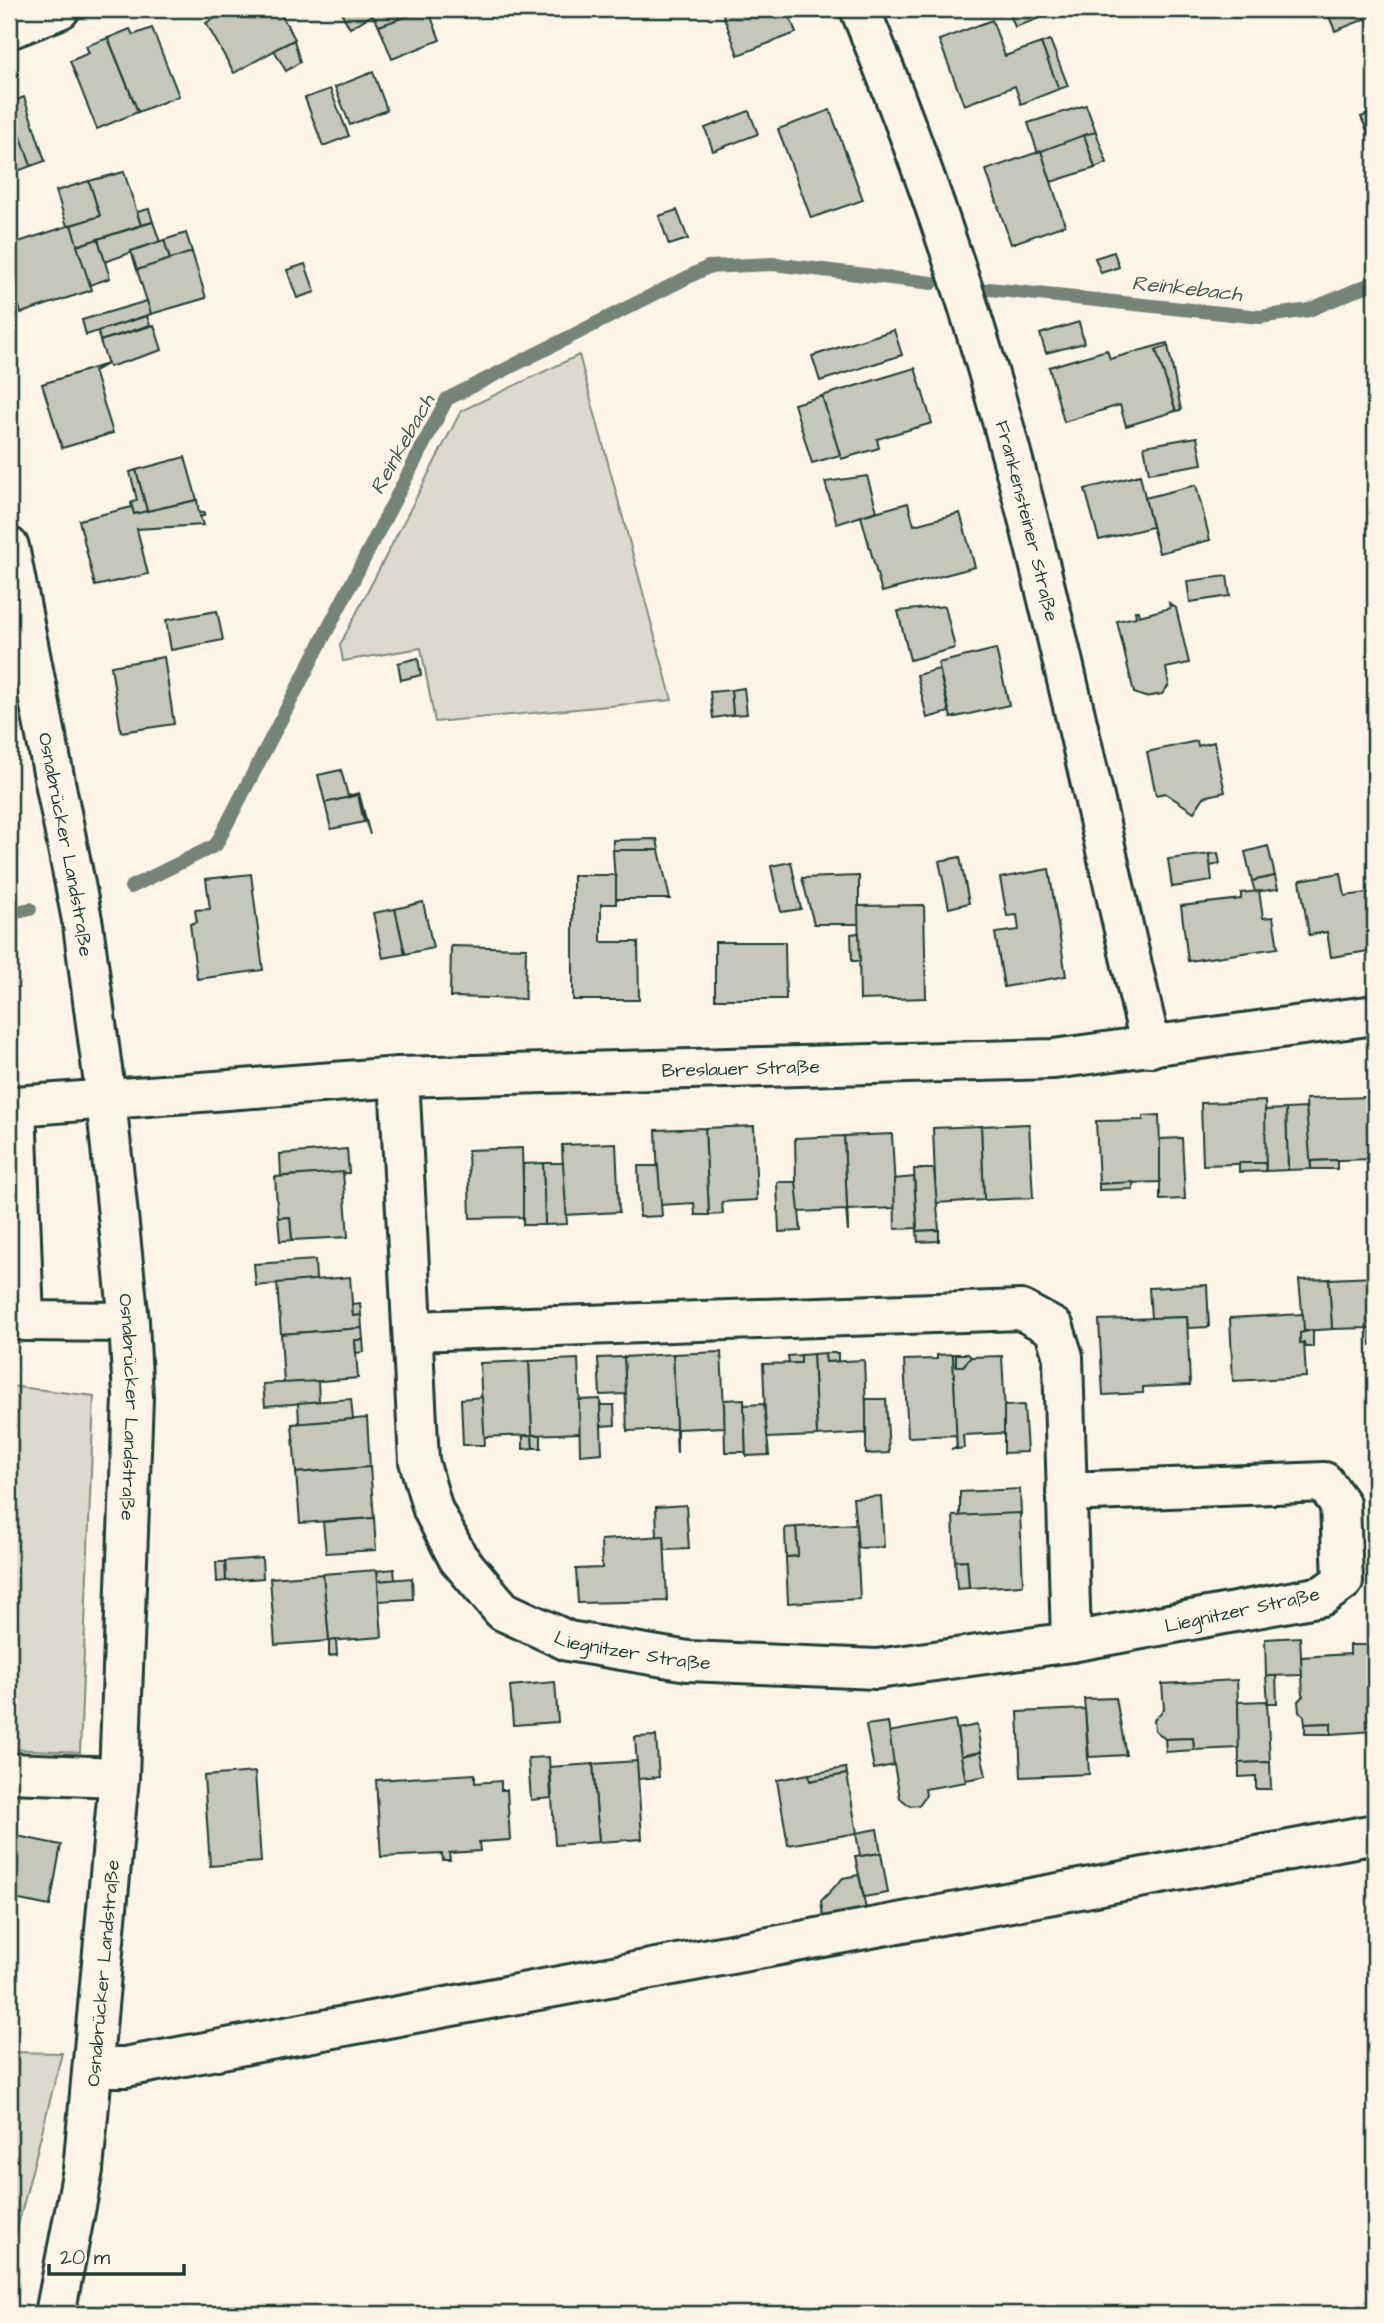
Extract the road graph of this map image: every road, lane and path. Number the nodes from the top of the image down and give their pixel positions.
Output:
1 (61, 9) edge
2 (860, 9) edge
3 (9, 29) edge
4 (9, 547) edge
5 (1375, 1015) edge
6 (1151, 1046) junction
7 (399, 1077) junction
8 (106, 1099) junction
9 (129, 1322) junction
10 (413, 1331) junction
11 (1066, 1492) junction
12 (1071, 1642) junction
13 (9, 1773) edge
14 (119, 1777) junction
15 (1375, 1834) edge
16 (93, 2067) junction
17 (55, 2314) edge

1 - 3 street
2 - 6 street, Frankensteiner Straße
4 - 8 street, Osnabrücker Landstraße
5 - 6 street, Breslauer Straße
6 - 7 street, Breslauer Straße
7 - 8 street, Breslauer Straße
7 - 10 street, Liegnitzer Straße
8 - 9 street, Osnabrücker Landstraße
8 - 9 street, Breslauer Straße
9 - 14 street, Osnabrücker Landstraße
10 - 11 street
10 - 12 street, Liegnitzer Straße
11 - 12 street
11 - 12 street, Liegnitzer Straße
13 - 14 street
14 - 16 street, Osnabrücker Landstraße
15 - 16 street
16 - 17 street, Osnabrücker Landstraße

